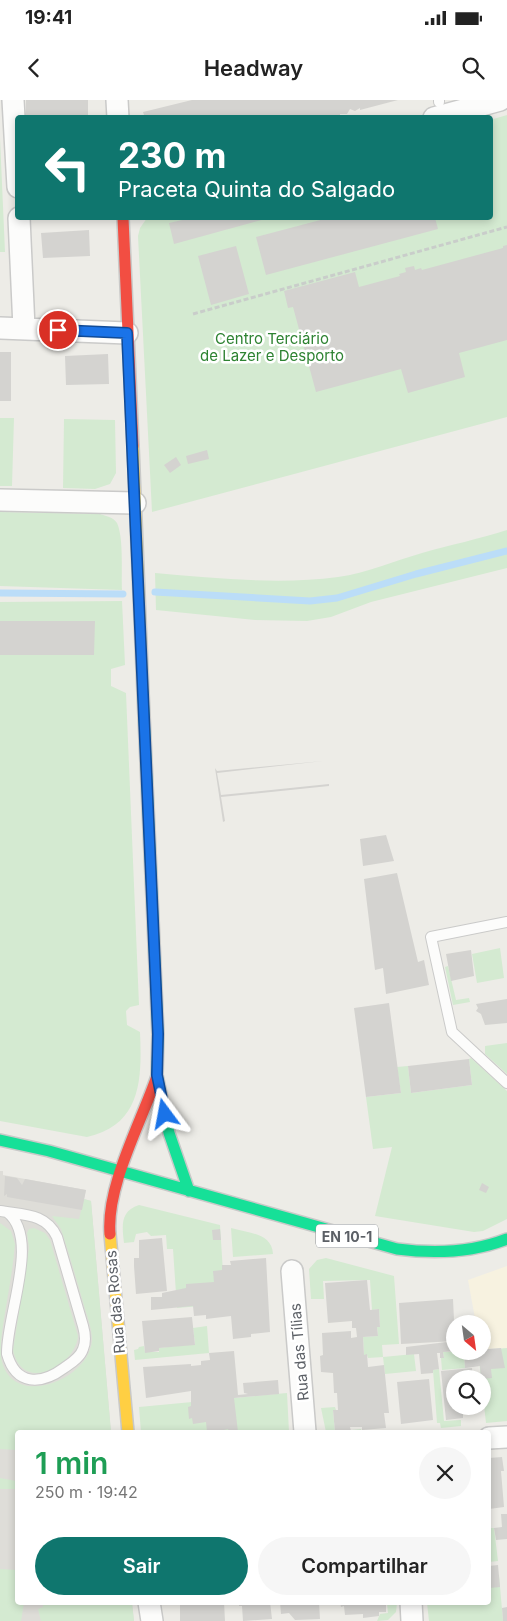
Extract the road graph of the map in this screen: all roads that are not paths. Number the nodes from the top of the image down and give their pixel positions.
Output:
1 (13, 100) edge
2 (117, 100) edge
3 (500, 100) edge
4 (437, 107) edge
5 (118, 115) edge
6 (15, 135) edge
7 (19, 220) edge
8 (123, 220) edge
9 (0, 328) edge
10 (24, 328) junction
11 (127, 333) junction
12 (0, 500) edge
13 (135, 504) junction
14 (507, 922) edge
15 (157, 1075) junction
16 (507, 1083) edge
17 (0, 1140) edge
18 (119, 1172) junction
19 (189, 1191) junction
20 (3, 1212) edge
21 (507, 1239) edge
22 (292, 1271) dead end
23 (128, 1430) edge
24 (305, 1430) edge
25 (507, 1437) edge
26 (491, 1438) edge
27 (149, 1605) edge
28 (411, 1605) edge
29 (152, 1621) edge
30 (412, 1621) edge

1 - 6 street
2 - 5 street
3 - 4 street
7 - 10 street
8 - 11 street
9 - 10 street
10 - 11 street
11 - 13 street
12 - 13 street
13 - 15 street
14 - 16 lane
15 - 18 street, Rua das Rosas
15 - 19 street
17 - 18 street, EN 10-1
18 - 19 street, EN 10-1
18 - 23 street, Rua das Rosas
19 - 21 street, EN 10-1
20 - 20 lane
22 - 24 street, Rua das Tílias
25 - 26 street
27 - 29 street
28 - 30 street

